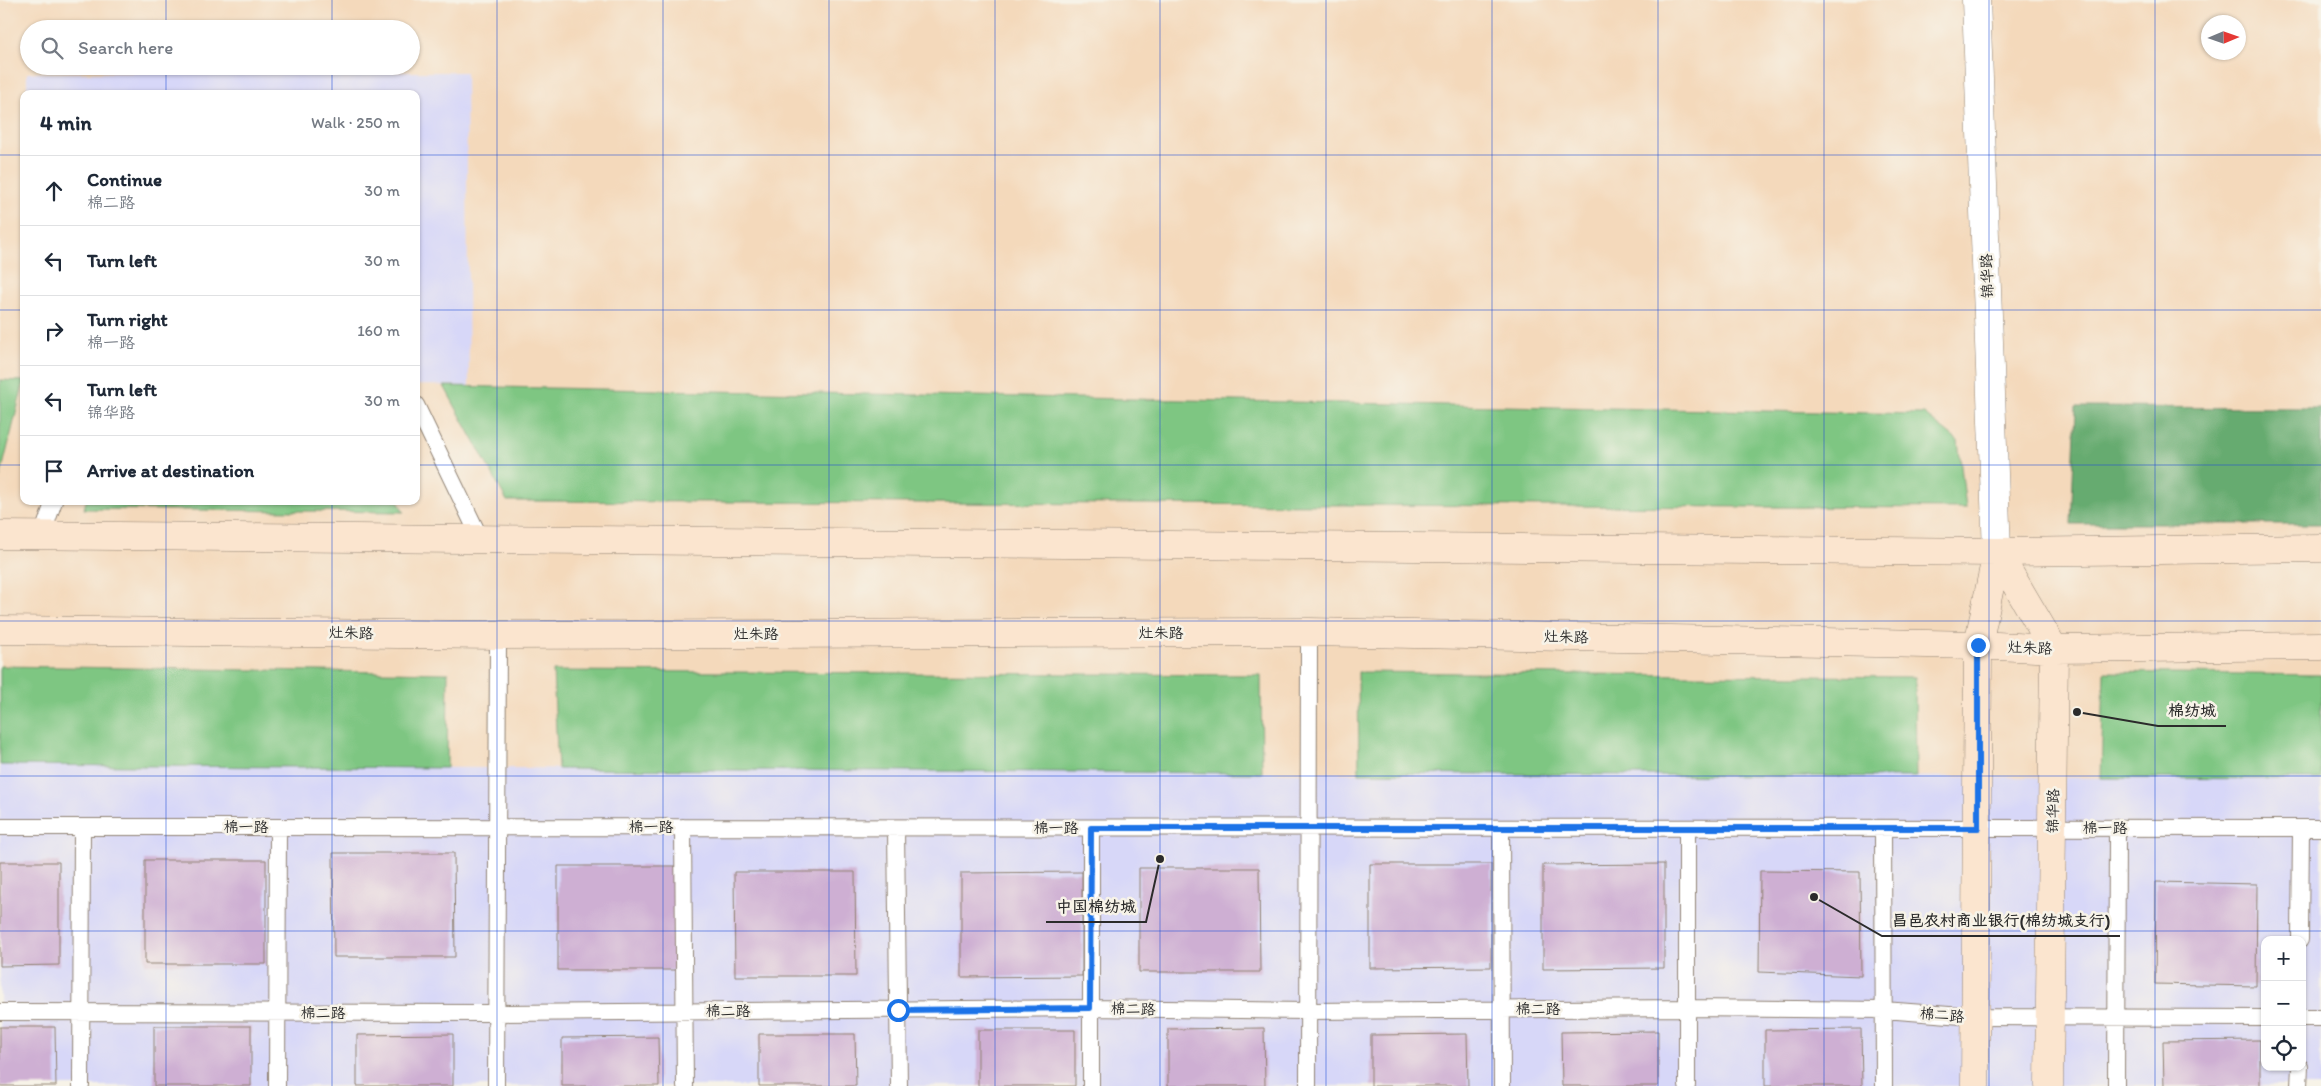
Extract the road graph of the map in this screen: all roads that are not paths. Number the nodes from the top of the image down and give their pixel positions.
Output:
1 (1976, 0) edge
2 (420, 413) edge
3 (53, 505) edge
4 (0, 535) edge
5 (42, 535) junction
6 (481, 540) junction
7 (2321, 548) edge
8 (1997, 552) junction
9 (0, 630) edge
10 (1309, 632) junction
11 (498, 635) junction
12 (1978, 645) junction
13 (2321, 646) edge
14 (2054, 649) junction
15 (0, 827) edge
16 (82, 827) junction
17 (278, 827) junction
18 (497, 828) junction
19 (683, 828) junction
20 (896, 828) junction
21 (1091, 828) junction
22 (1309, 828) junction
23 (1501, 828) junction
24 (1687, 828) junction
25 (1883, 828) junction
26 (1978, 828) junction
27 (2053, 828) junction
28 (2117, 828) junction
29 (2301, 828) junction
30 (2321, 828) edge
31 (2300, 936) edge
32 (1090, 1008) junction
33 (1688, 1008) junction
34 (1503, 1009) junction
35 (898, 1010) junction
36 (1884, 1010) junction
37 (686, 1011) junction
38 (1308, 1011) junction
39 (0, 1012) edge
40 (81, 1012) junction
41 (277, 1013) junction
42 (496, 1014) junction
43 (1976, 1017) junction
44 (2049, 1018) junction
45 (2116, 1018) junction
46 (2261, 1018) edge
47 (2306, 1018) edge
48 (2321, 1018) edge
49 (2300, 1071) edge
50 (81, 1086) edge
51 (276, 1086) edge
52 (496, 1086) edge
53 (685, 1086) edge
54 (899, 1086) edge
55 (1091, 1086) edge
56 (1308, 1086) edge
57 (1502, 1086) edge
58 (1687, 1086) edge
59 (1884, 1086) edge
60 (1975, 1086) edge
61 (2049, 1086) edge
62 (2116, 1086) edge
63 (2299, 1086) edge

1 - 8 street, 锦华路
2 - 6 lane
3 - 5 lane
4 - 5 main road
5 - 6 main road
6 - 8 main road
7 - 8 main road
8 - 12 main road, 锦华路
8 - 14 main road, 锦华路
9 - 11 main road, 灶朱路
10 - 11 main road, 灶朱路
10 - 12 main road, 灶朱路
10 - 22 lane
11 - 18 lane
12 - 14 main road, 灶朱路
12 - 26 main road, 锦华路
13 - 14 main road, 灶朱路
14 - 27 main road, 锦华路
15 - 16 lane, 棉一路
16 - 17 lane, 棉一路
16 - 40 lane
17 - 18 lane, 棉一路
17 - 41 lane
18 - 19 lane, 棉一路
18 - 42 lane
19 - 20 lane, 棉一路
19 - 37 lane
20 - 21 lane, 棉一路
20 - 35 lane
21 - 22 lane, 棉一路
21 - 32 lane
22 - 23 lane, 棉一路
22 - 38 lane
23 - 24 lane, 棉一路
23 - 34 lane
24 - 25 lane, 棉一路
24 - 33 lane
25 - 26 lane, 棉一路
25 - 36 lane
26 - 27 lane, 棉一路
26 - 43 main road, 锦华路
27 - 28 lane, 棉一路
27 - 44 main road, 锦华路
28 - 29 lane, 棉一路
28 - 45 lane
29 - 30 lane, 棉一路
29 - 31 lane
32 - 35 lane, 棉二路
32 - 38 lane, 棉二路
32 - 55 lane
33 - 34 lane, 棉二路
33 - 36 lane, 棉二路
33 - 58 lane
34 - 38 lane, 棉二路
34 - 57 lane
35 - 37 lane, 棉二路
35 - 54 lane
36 - 43 lane, 棉二路
36 - 59 lane
37 - 42 lane, 棉二路
37 - 53 lane
38 - 56 lane
39 - 40 lane, 棉二路
40 - 41 lane, 棉二路
40 - 50 lane
41 - 42 lane, 棉二路
41 - 51 lane
42 - 52 lane
43 - 44 lane, 棉二路
43 - 60 main road, 锦华路
44 - 45 lane, 棉二路
44 - 61 main road, 锦华路
45 - 46 lane, 棉二路
45 - 62 lane
47 - 48 lane
49 - 63 lane

